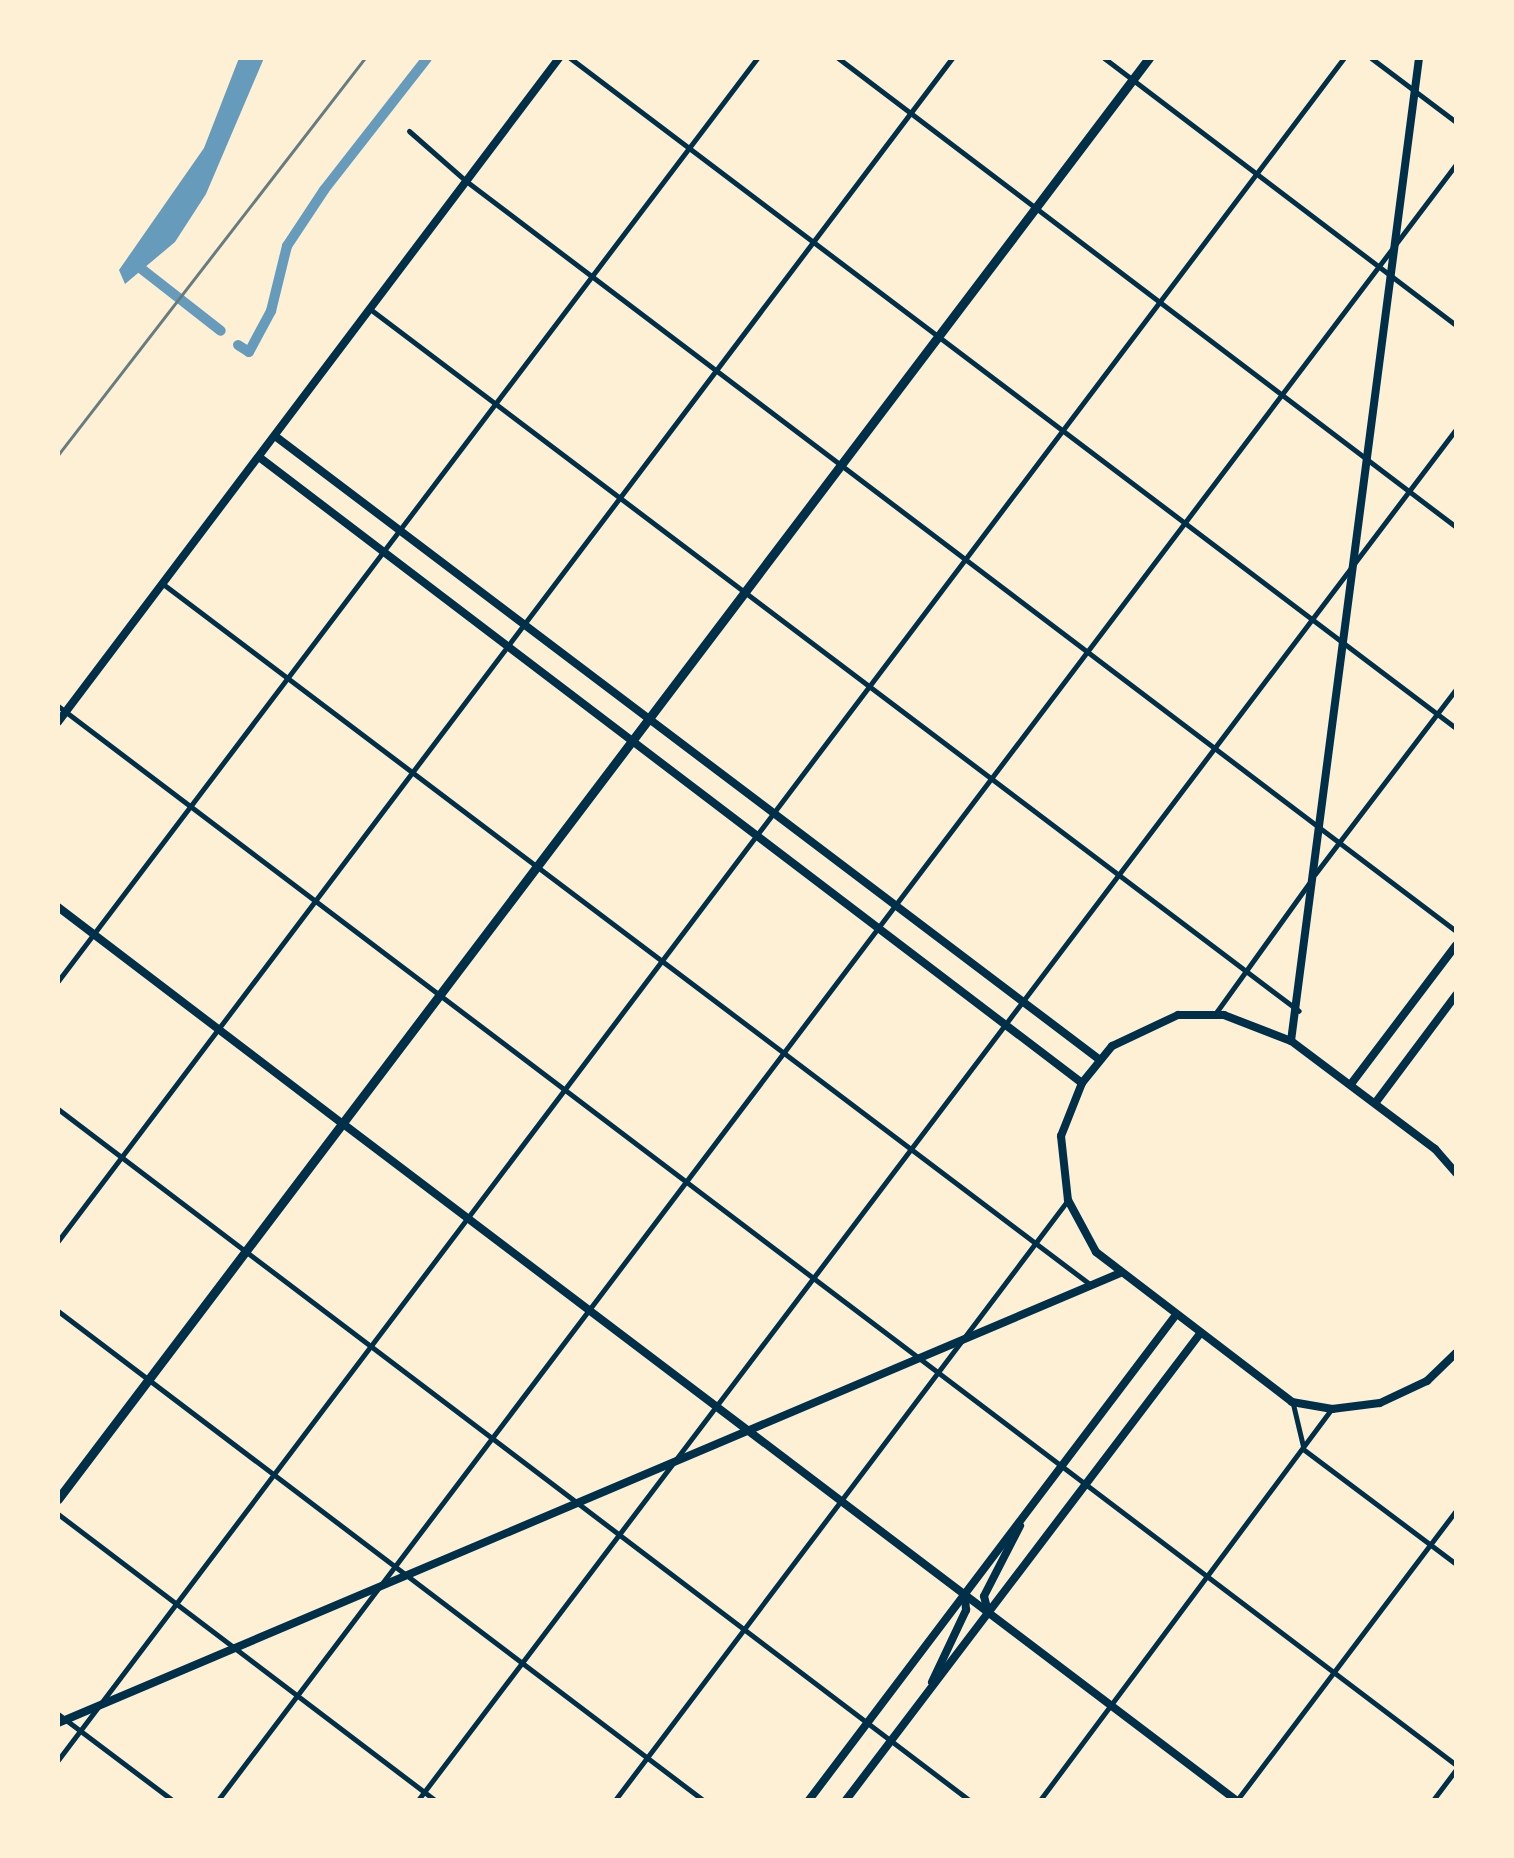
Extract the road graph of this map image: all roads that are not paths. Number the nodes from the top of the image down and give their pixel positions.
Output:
1 (559, 58) edge
2 (570, 58) edge
3 (757, 58) edge
4 (838, 58) edge
5 (952, 58) edge
6 (1104, 58) edge
7 (1149, 58) edge
8 (1344, 58) edge
9 (1371, 58) edge
10 (1419, 58) edge
11 (1132, 79) junction
12 (1415, 91) junction
13 (910, 113) junction
14 (1456, 122) edge
15 (409, 131) dead end
16 (688, 147) junction
17 (1456, 164) edge
18 (1256, 174) junction
19 (466, 181) junction
20 (1036, 207) junction
21 (813, 242) junction
22 (1392, 248) junction
23 (1380, 264) junction
24 (591, 275) junction
25 (1392, 276) junction
26 (1160, 302) junction
27 (370, 309) junction
28 (1456, 325) edge
29 (938, 336) junction
30 (716, 370) junction
31 (1282, 393) junction
32 (494, 404) junction
33 (1063, 430) junction
34 (1456, 430) edge
35 (274, 436) junction
36 (259, 457) junction
37 (1369, 460) junction
38 (842, 464) junction
39 (1410, 491) junction
40 (618, 498) junction
41 (1186, 521) junction
42 (1456, 526) edge
43 (398, 530) junction
44 (382, 552) junction
45 (965, 558) junction
46 (1356, 562) junction
47 (162, 584) junction
48 (744, 592) junction
49 (1312, 620) junction
50 (523, 625) junction
51 (1346, 644) junction
52 (508, 646) junction
53 (1088, 650) junction
54 (288, 677) junction
55 (868, 688) junction
56 (1456, 689) edge
57 (61, 708) edge
58 (1438, 714) junction
59 (648, 719) junction
60 (58, 722) edge
61 (1456, 728) edge
62 (632, 740) junction
63 (1215, 748) junction
64 (412, 772) junction
65 (990, 779) junction
66 (190, 806) junction
67 (772, 814) junction
68 (1322, 830) junction
69 (756, 835) junction
70 (1339, 843) junction
71 (536, 867) junction
72 (1317, 872) junction
73 (1118, 876) junction
74 (315, 900) junction
75 (896, 904) junction
76 (58, 907) edge
77 (880, 926) junction
78 (1456, 931) edge
79 (93, 934) junction
80 (1456, 946) edge
81 (661, 961) junction
82 (1242, 972) junction
83 (58, 981) edge
84 (440, 995) junction
85 (1456, 995) edge
86 (1022, 1002) junction
87 (1299, 1011) junction
88 (1215, 1014) junction
89 (1006, 1024) junction
90 (218, 1029) junction
91 (1292, 1042) junction
92 (784, 1052) junction
93 (1100, 1060) junction
94 (1082, 1083) junction
95 (1351, 1084) junction
96 (564, 1089) junction
97 (1376, 1102) junction
98 (58, 1109) edge
99 (342, 1123) junction
100 (910, 1152) junction
101 (121, 1157) junction
102 (1456, 1173) edge
103 (687, 1181) junction
104 (1068, 1200) junction
105 (467, 1217) junction
106 (58, 1240) edge
107 (1035, 1245) junction
108 (245, 1252) junction
109 (1120, 1273) junction
110 (814, 1279) junction
111 (1091, 1286) junction
112 (590, 1309) junction
113 (58, 1311) edge
114 (1175, 1316) junction
115 (1199, 1335) junction
116 (960, 1340) junction
117 (370, 1346) junction
118 (918, 1358) junction
119 (1455, 1360) edge
120 (938, 1374) junction
121 (148, 1380) junction
122 (1292, 1402) junction
123 (717, 1407) junction
124 (1332, 1409) junction
125 (749, 1432) junction
126 (492, 1437) junction
127 (1304, 1449) junction
128 (674, 1462) junction
129 (1062, 1467) junction
130 (272, 1475) junction
131 (1085, 1484) junction
132 (58, 1499) edge
133 (841, 1501) junction
134 (576, 1504) junction
135 (1456, 1510) edge
136 (58, 1514) edge
137 (1023, 1518) junction
138 (619, 1536) junction
139 (1431, 1544) junction
140 (1456, 1564) edge
141 (397, 1569) junction
142 (407, 1576) junction
143 (1209, 1578) junction
144 (388, 1583) junction
145 (964, 1595) junction
146 (176, 1602) junction
147 (988, 1612) junction
148 (744, 1630) junction
149 (234, 1648) junction
150 (523, 1664) junction
151 (1334, 1672) junction
152 (929, 1691) junction
153 (298, 1695) junction
154 (96, 1706) junction
155 (1112, 1706) junction
156 (60, 1719) edge
157 (868, 1723) junction
158 (79, 1731) junction
159 (891, 1741) junction
160 (647, 1758) junction
161 (58, 1760) edge
162 (1456, 1767) edge
163 (424, 1792) junction
164 (172, 1800) edge
165 (218, 1800) edge
166 (418, 1800) edge
167 (435, 1800) edge
168 (615, 1800) edge
169 (703, 1800) edge
170 (809, 1800) edge
171 (846, 1800) edge
172 (969, 1800) edge
173 (1040, 1800) edge
174 (1236, 1800) edge
175 (1433, 1800) edge

1 - 19 street
2 - 16 street
3 - 16 street
4 - 13 street
5 - 13 street
6 - 11 street
7 - 11 main road
8 - 18 street
9 - 12 street
10 - 12 street
11 - 18 street
11 - 20 main road
12 - 14 street
12 - 22 street
13 - 20 street
13 - 21 street
15 - 19 street
16 - 21 street
16 - 24 street
17 - 22 street
18 - 23 street
18 - 26 street
19 - 24 street
19 - 27 street
20 - 26 street
20 - 29 main road
21 - 29 street
21 - 30 street
22 - 23 street
22 - 25 street
23 - 25 street
23 - 31 street
24 - 30 street
24 - 32 street
25 - 28 street
25 - 37 street
26 - 31 street
26 - 33 street
27 - 32 street
27 - 35 street
29 - 33 street
29 - 38 main road
30 - 38 street
30 - 40 street
31 - 37 street
31 - 41 street
32 - 40 street
32 - 43 street
33 - 41 street
33 - 45 street
34 - 39 street
35 - 36 street
35 - 43 street
36 - 44 street
36 - 47 street
37 - 39 street
37 - 46 street
38 - 45 street
38 - 48 main road
39 - 42 street
39 - 46 street
40 - 48 street
40 - 50 street
41 - 49 street
41 - 53 street
43 - 44 street
43 - 50 street
44 - 52 street
44 - 54 street
45 - 53 street
45 - 55 street
46 - 49 street
46 - 51 street
47 - 54 street
47 - 57 street
48 - 55 street
48 - 59 main road
49 - 51 street
49 - 63 street
50 - 52 street
50 - 59 street
51 - 58 street
51 - 68 street
52 - 62 street
52 - 64 street
53 - 63 street
53 - 65 street
54 - 64 street
54 - 66 street
55 - 65 street
55 - 67 street
56 - 58 street
57 - 60 street
57 - 66 street
58 - 61 street
58 - 70 street
59 - 62 main road
59 - 67 street
62 - 69 street
62 - 71 main road
63 - 68 street
63 - 73 street
64 - 71 street
64 - 74 street
65 - 73 street
65 - 75 street
66 - 74 street
66 - 79 street
67 - 69 street
67 - 75 street
68 - 70 street
68 - 72 street
69 - 77 street
69 - 81 street
70 - 72 street
70 - 78 street
71 - 81 street
71 - 84 main road
72 - 82 street
72 - 87 street
73 - 82 street
73 - 86 street
74 - 84 street
74 - 90 street
75 - 77 street
75 - 86 street
76 - 79 street
77 - 89 street
77 - 92 street
79 - 83 street
79 - 90 street
80 - 95 street
81 - 92 street
81 - 96 street
82 - 87 street
82 - 88 street
84 - 96 street
84 - 99 main road
85 - 97 street
86 - 89 street
86 - 93 street
87 - 91 street
88 - 91 street
88 - 93 street
89 - 94 street
89 - 100 street
90 - 99 street
90 - 101 street
91 - 95 street
92 - 100 street
92 - 103 street
93 - 94 street
94 - 104 street
95 - 97 street
96 - 103 street
96 - 105 street
97 - 102 street
98 - 101 street
99 - 105 street
99 - 108 main road
100 - 107 street
100 - 110 street
101 - 106 street
101 - 108 street
103 - 110 street
103 - 112 street
104 - 107 street
104 - 109 street
105 - 112 street
105 - 117 street
107 - 111 street
107 - 116 street
108 - 117 street
108 - 121 main road
109 - 111 street
109 - 114 street
110 - 118 street
110 - 123 street
111 - 116 street
112 - 123 street
112 - 126 street
113 - 121 street
114 - 115 street
114 - 129 street
115 - 122 street
115 - 131 street
116 - 118 street
116 - 120 street
117 - 126 street
117 - 130 street
118 - 120 street
118 - 125 street
119 - 124 street
120 - 129 street
120 - 133 street
121 - 130 street
121 - 132 main road
122 - 124 street
122 - 127 street
123 - 125 street
123 - 128 street
124 - 127 street
125 - 128 street
125 - 133 street
126 - 134 street
126 - 141 street
127 - 139 street
127 - 143 street
128 - 134 street
128 - 138 street
129 - 131 street
129 - 137 street
130 - 141 street
130 - 146 street
131 - 143 street
131 - 147 street
133 - 145 street
133 - 148 street
134 - 138 street
134 - 142 street
135 - 139 street
136 - 146 street
137 - 145 street
137 - 147 street
138 - 148 street
138 - 150 street
139 - 140 street
139 - 151 street
141 - 142 street
141 - 144 street
142 - 144 street
142 - 150 street
143 - 151 street
143 - 155 street
144 - 149 street
144 - 153 street
145 - 147 street
145 - 152 street
145 - 157 street
146 - 149 street
146 - 154 street
147 - 152 street
147 - 155 street
148 - 157 street
148 - 160 street
149 - 153 street
149 - 154 street
150 - 160 street
150 - 163 street
151 - 162 street
151 - 174 street
152 - 159 street
153 - 163 street
153 - 165 street
154 - 156 street
154 - 158 street
155 - 173 street
155 - 174 street
156 - 158 street
157 - 159 street
157 - 170 street
158 - 161 street
158 - 164 street
159 - 171 street
159 - 172 street
160 - 168 street
160 - 169 street
162 - 175 street
163 - 166 street
163 - 167 street

